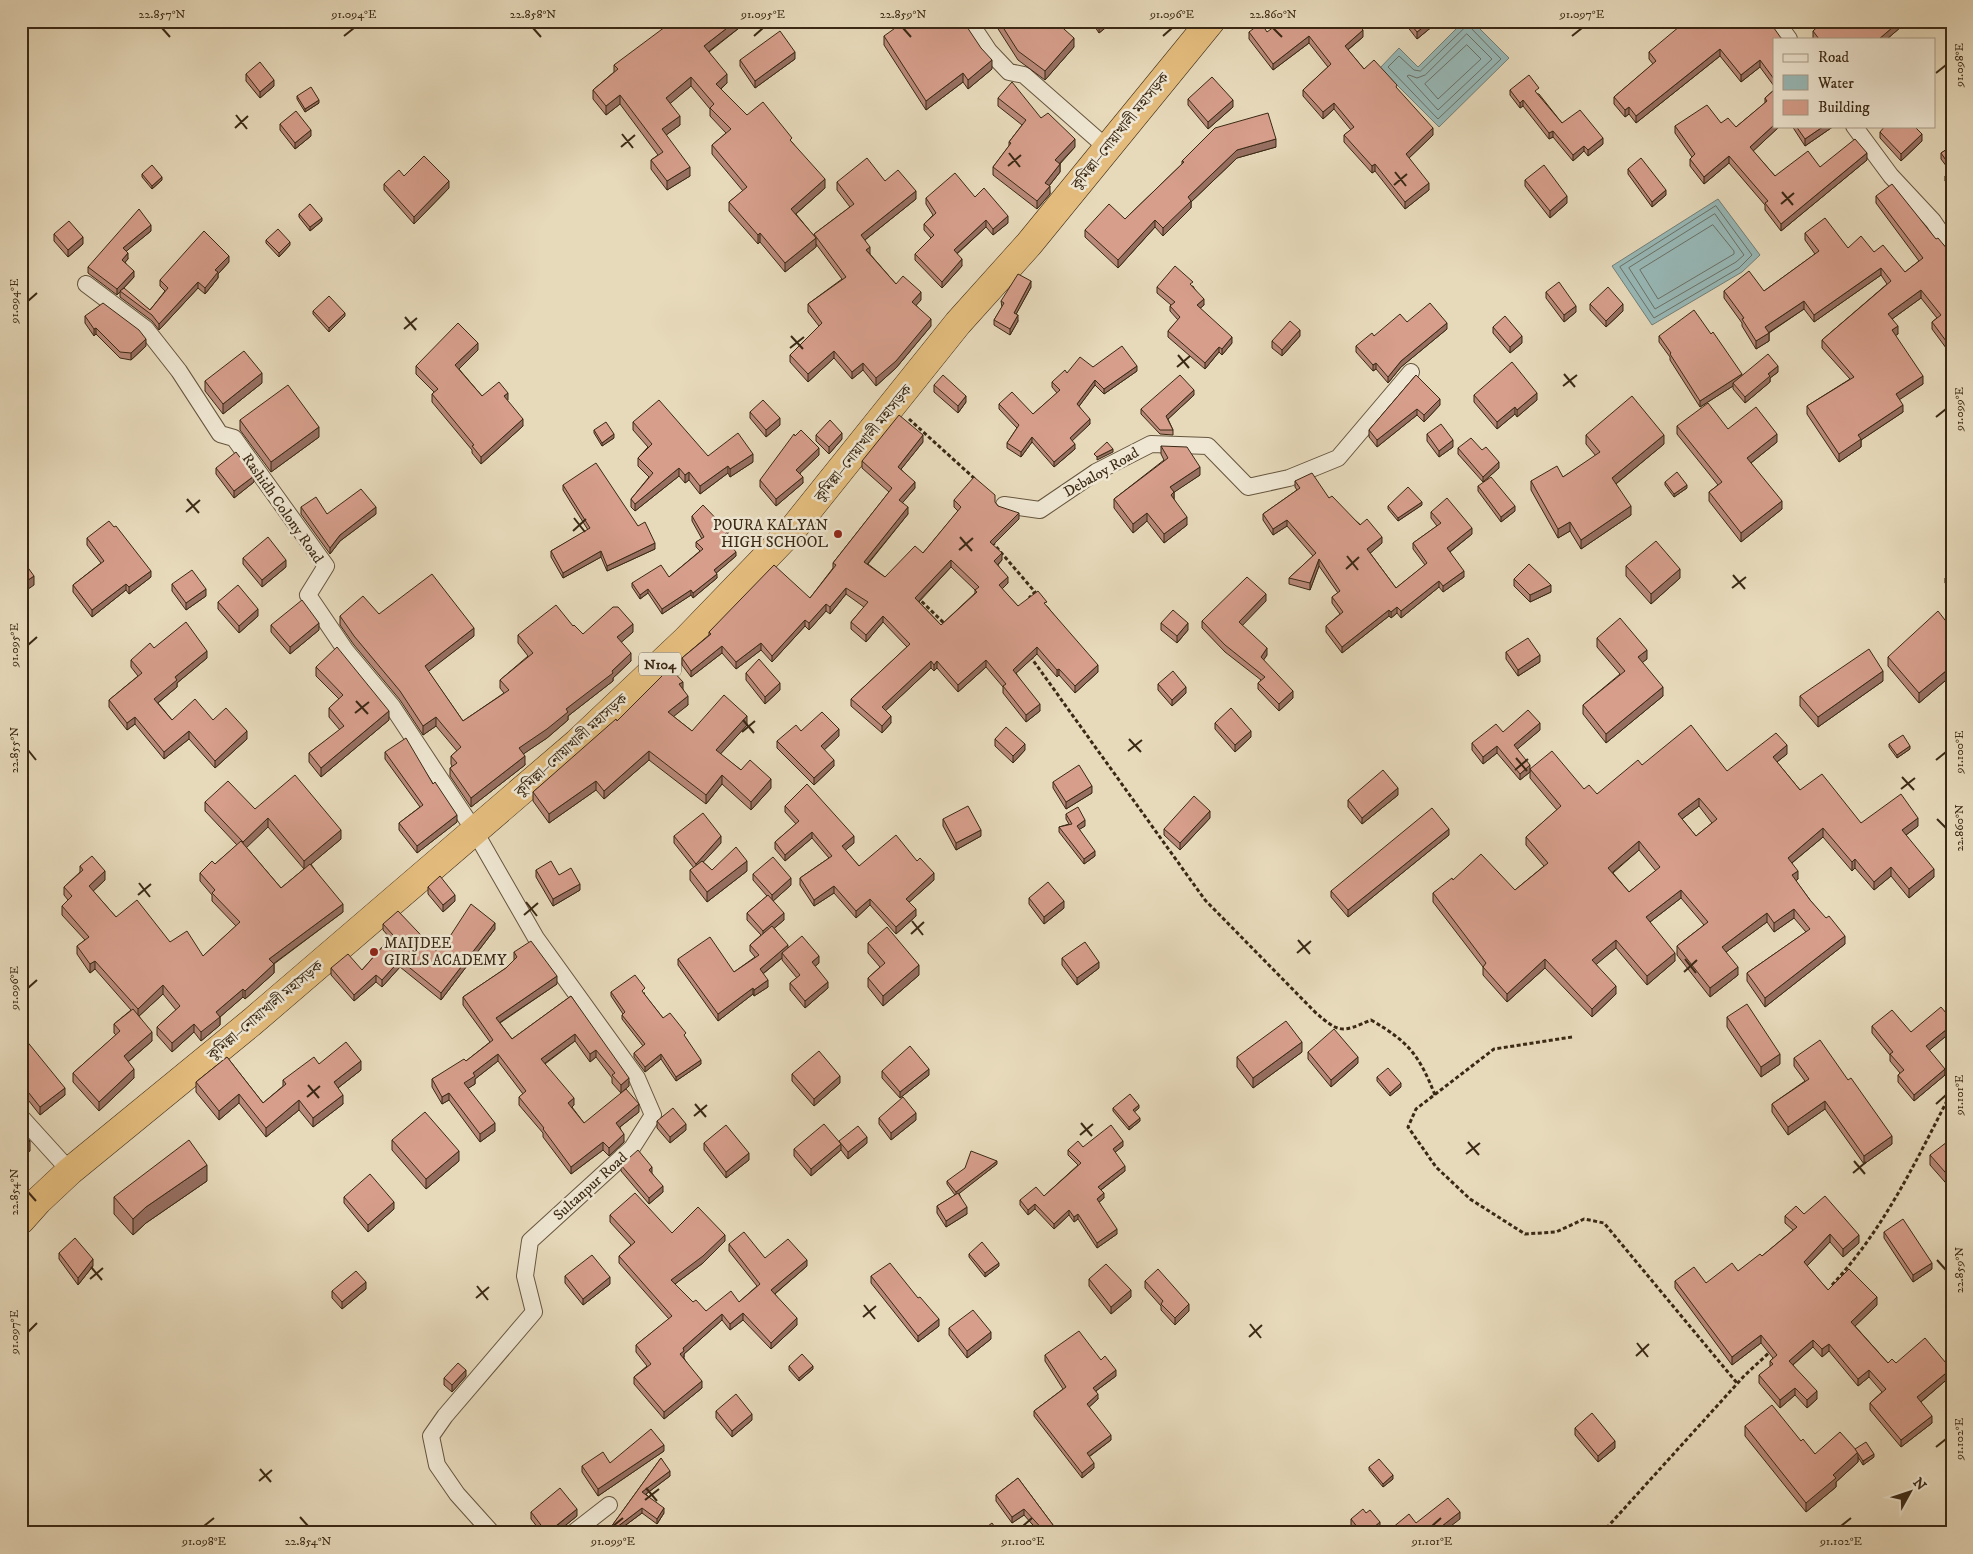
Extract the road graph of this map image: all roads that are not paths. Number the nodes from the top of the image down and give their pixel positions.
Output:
1 (969, 21) edge
2 (1211, 21) edge
3 (1776, 21) edge
4 (1788, 38) edge
5 (1855, 128) edge
6 (1106, 148) junction
7 (1952, 249) edge
8 (86, 284) dead end
9 (1412, 372) dead end
10 (1004, 505) road end
11 (474, 830) junction
12 (21, 1117) edge
13 (70, 1172) junction
14 (21, 1220) edge
15 (610, 1505) dead end
16 (492, 1533) edge
17 (573, 1533) edge

1 - 6 street
2 - 6 highway, কুমিল্লা–নোয়াখালী মহাসড়ক / N104
3 - 4 street
5 - 7 street
6 - 11 highway, কুমিল্লা–নোয়াখালী মহাসড়ক / N104
8 - 11 street, Rashidh Colony Road
9 - 10 street, Debaloy Road
11 - 13 highway, কুমিল্লা–নোয়াখালী মহাসড়ক / N104
11 - 16 street, Sultanpur Road
12 - 13 street
13 - 14 highway, কুমিল্লা–নোয়াখালী মহাসড়ক / N104
15 - 17 street

